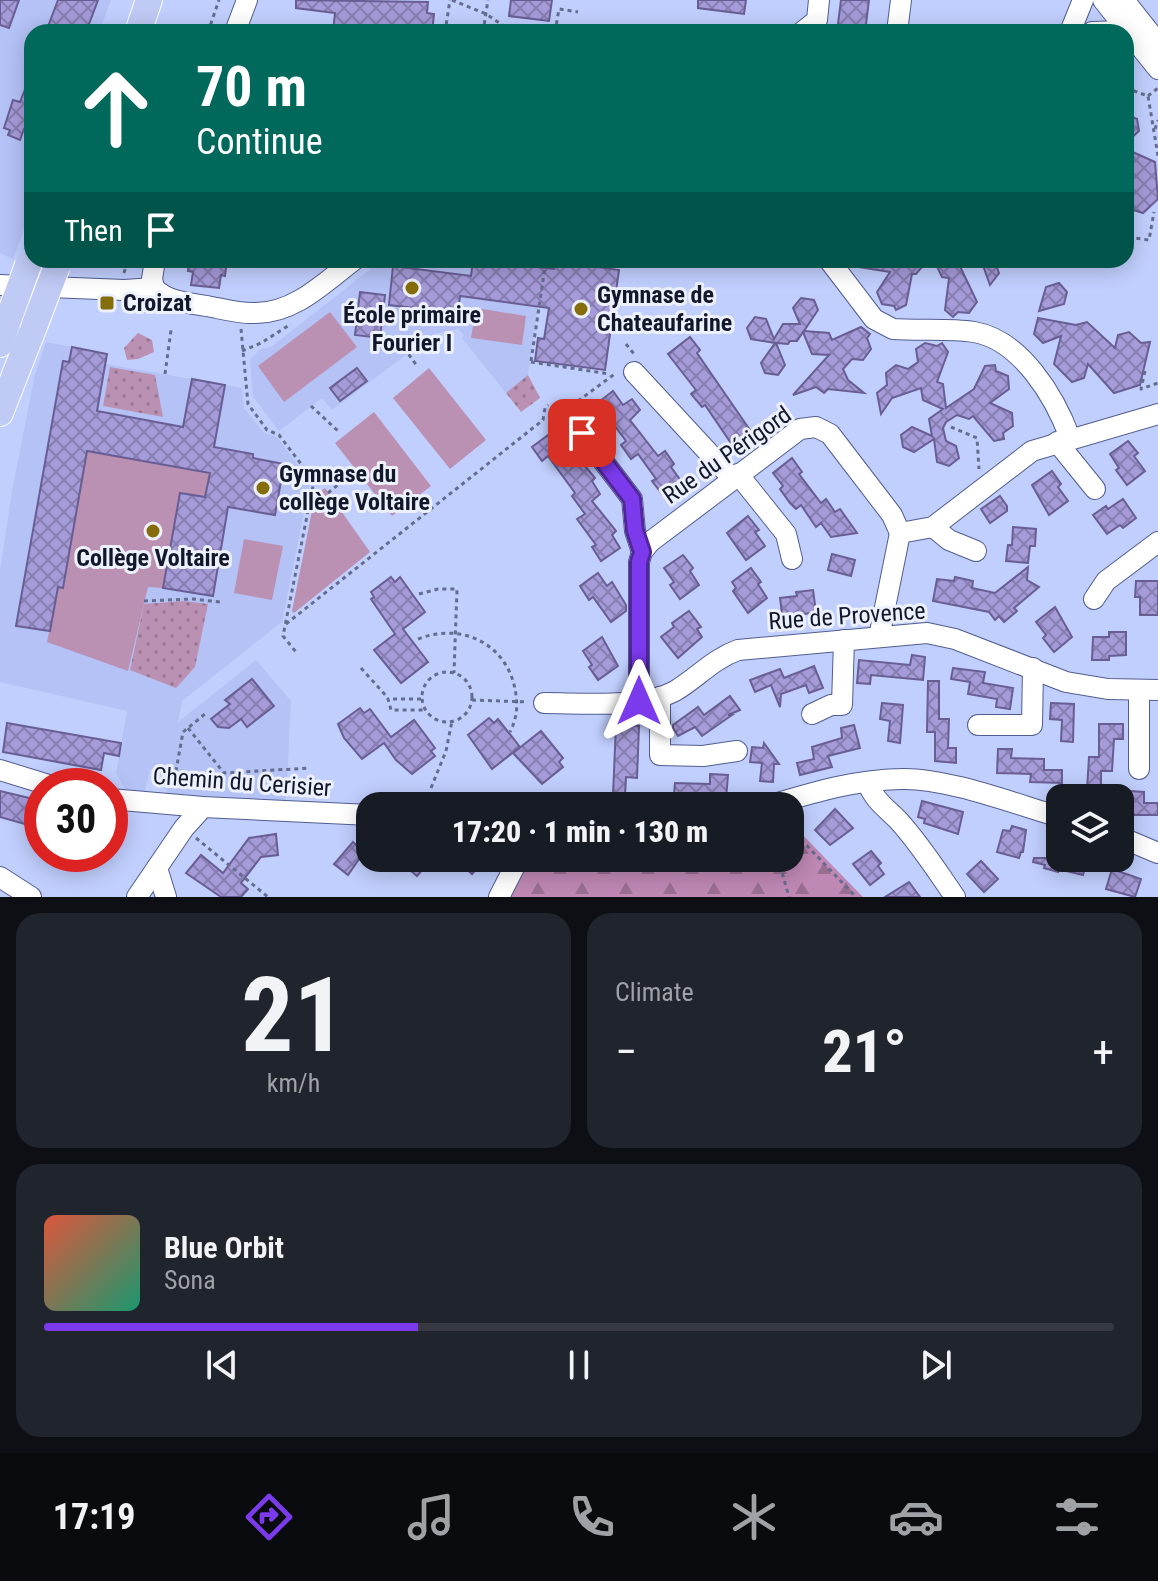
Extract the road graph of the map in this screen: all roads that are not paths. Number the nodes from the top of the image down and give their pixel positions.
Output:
1 (133, 0) edge
2 (149, 0) edge
3 (247, 0) edge
4 (819, 0) edge
5 (901, 0) edge
6 (1083, 0) edge
7 (1103, 0) edge
8 (1124, 0) edge
9 (125, 24) edge
10 (141, 24) edge
11 (238, 24) edge
12 (812, 24) edge
13 (898, 24) edge
14 (1073, 24) edge
15 (1122, 24) edge
16 (1134, 40) edge
17 (1158, 43) edge
18 (1158, 69) edge
19 (27, 268) edge
20 (55, 268) edge
21 (154, 268) edge
22 (343, 268) edge
23 (835, 268) edge
24 (0, 285) edge
25 (154, 288) junction
26 (3, 334) edge
27 (634, 364) road end
28 (558, 407) road end
29 (0, 413) edge
30 (1158, 414) edge
31 (1064, 440) junction
32 (735, 476) junction
33 (1095, 489) dead end
34 (933, 527) junction
35 (900, 533) junction
36 (1158, 542) edge
37 (976, 551) dead end
38 (642, 552) junction
39 (792, 559) dead end
40 (1094, 599) dead end
41 (879, 637) junction
42 (844, 640) junction
43 (1033, 668) junction
44 (1148, 690) edge
45 (660, 697) junction
46 (639, 701) junction
47 (544, 703) road end
48 (812, 714) dead end
49 (978, 725) dead end
50 (737, 751) dead end
51 (1139, 769) dead end
52 (0, 770) edge
53 (24, 777) edge
54 (867, 782) junction
55 (804, 795) edge
56 (128, 801) edge
57 (203, 807) junction
58 (1046, 813) edge
59 (356, 814) edge
60 (1134, 843) edge
61 (1158, 853) edge
62 (157, 868) junction
63 (512, 872) edge
64 (137, 897) edge
65 (166, 897) edge
66 (499, 897) edge
67 (955, 897) edge

1 - 9 main road
2 - 10 main road
3 - 11 street
4 - 12 street
5 - 13 street
6 - 14 street
7 - 15 street
8 - 17 street
16 - 18 street
19 - 26 main road, bridge
20 - 29 main road, bridge
21 - 25 street
22 - 25 street
23 - 31 street
24 - 25 street
27 - 32 street
28 - 38 street
30 - 31 street
31 - 33 street
31 - 34 street
32 - 35 street, Rue du Périgord
32 - 38 street, Rue du Périgord
32 - 39 street
34 - 35 street
34 - 37 street
35 - 41 street
36 - 40 street
38 - 46 street
41 - 42 street, Rue de Provence
41 - 43 street, Rue de Provence
42 - 45 street, Rue de Provence
42 - 48 street
43 - 44 street, Rue de Provence
43 - 49 street
44 - 51 street
45 - 46 street, Rue de Provence
45 - 50 street
46 - 47 street, Rue de Provence
52 - 53 street
54 - 55 street
54 - 58 street
54 - 67 street
56 - 57 street, Chemin du Cerisier
57 - 59 street, Chemin du Cerisier
57 - 62 street
60 - 61 street
62 - 64 street
62 - 65 street
63 - 66 street

